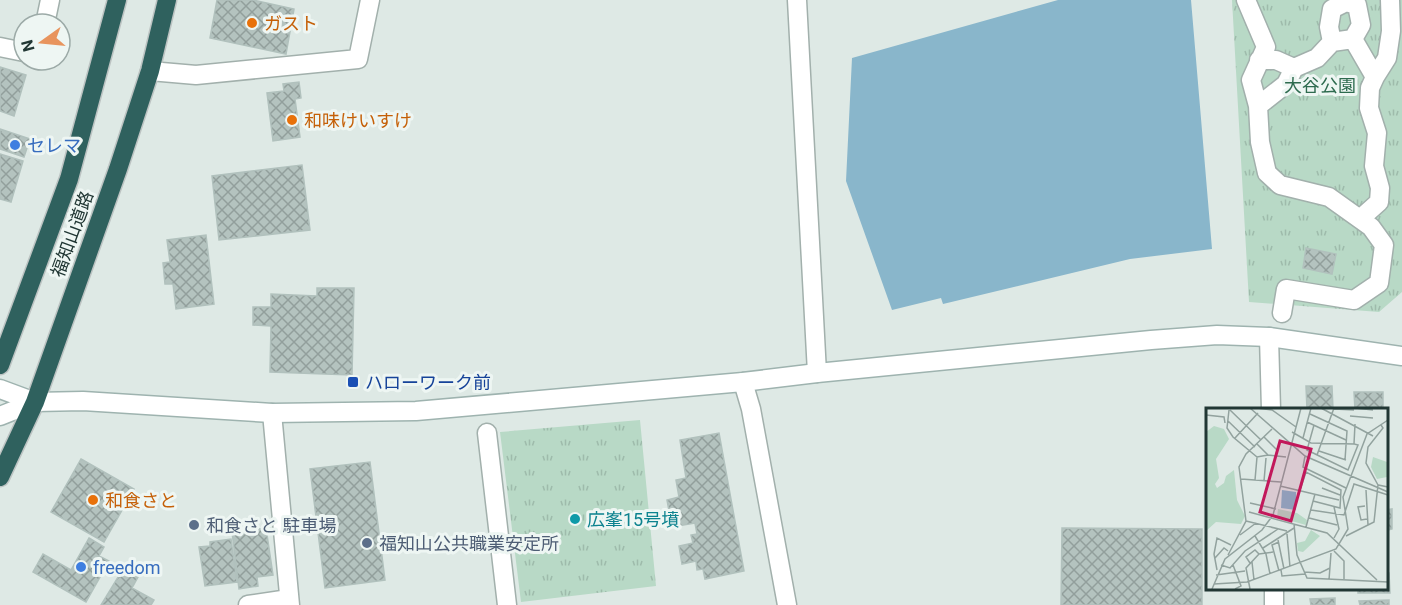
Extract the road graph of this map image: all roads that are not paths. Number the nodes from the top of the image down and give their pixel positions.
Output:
1 (117, 0) edge
2 (167, 0) edge
3 (370, 0) edge
4 (797, 0) edge
5 (1246, 0) edge
6 (1390, 0) edge
7 (1348, 1) edge
8 (1353, 39) junction
9 (1332, 42) junction
10 (1259, 60) junction
11 (1294, 68) junction
12 (150, 71) junction
13 (1375, 76) junction
14 (1258, 106) junction
15 (1360, 219) junction
16 (1282, 313) dead end
17 (1269, 337) junction
18 (1402, 356) edge
19 (0, 365) edge
20 (817, 373) junction
21 (743, 382) junction
22 (0, 389) edge
23 (35, 402) junction
24 (1271, 408) edge
25 (272, 413) junction
26 (0, 416) edge
27 (488, 434) dead end
28 (0, 477) edge
29 (289, 602) edge
30 (248, 605) edge
31 (507, 605) edge
32 (787, 605) edge

1 - 19 highway, 福知山道路
2 - 12 highway, 福知山道路
3 - 12 street
4 - 20 street
5 - 10 street
6 - 13 street
7 - 8 street
7 - 9 street
8 - 9 street
8 - 13 street
9 - 11 street
10 - 11 street
10 - 14 street
11 - 14 street
12 - 23 highway, 福知山道路
13 - 15 street
14 - 15 street
15 - 16 street
17 - 18 street
17 - 20 street
17 - 24 street
20 - 21 street
21 - 25 street
21 - 32 street
22 - 23 street
23 - 25 street
23 - 26 street
23 - 28 highway, 福知山道路
25 - 29 street
27 - 31 street
29 - 30 street

